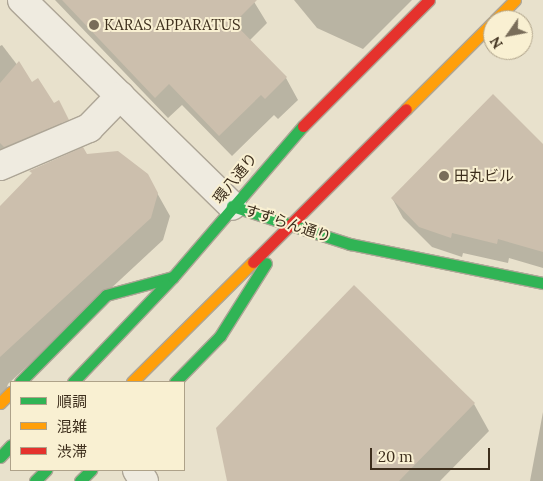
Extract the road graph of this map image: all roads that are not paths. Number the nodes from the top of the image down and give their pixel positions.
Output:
1 (22, 0) edge
2 (429, 0) edge
3 (515, 0) edge
4 (505, 10) edge
5 (483, 32) edge
6 (120, 96) junction
7 (0, 166) edge
8 (232, 206) junction
9 (290, 224) junction
10 (173, 277) junction
11 (543, 283) edge
12 (21, 381) edge
13 (74, 381) edge
14 (133, 381) edge
15 (176, 381) edge
16 (10, 393) edge
17 (0, 403) edge
18 (10, 446) edge
19 (0, 457) edge
20 (45, 471) edge
21 (90, 471) edge
22 (35, 481) edge
23 (80, 481) edge

1 - 6 street, すずらん通り
2 - 8 main road, 環八通り
3 - 4 main road
5 - 9 main road
6 - 7 street
6 - 8 street, すずらん通り
8 - 9 main road, すずらん通り
8 - 10 main road, 環八通り
9 - 11 main road, すずらん通り
9 - 14 main road
9 - 15 main road
10 - 12 main road
10 - 13 main road, 環八通り
16 - 17 main road
18 - 19 main road
20 - 22 main road
21 - 23 main road

